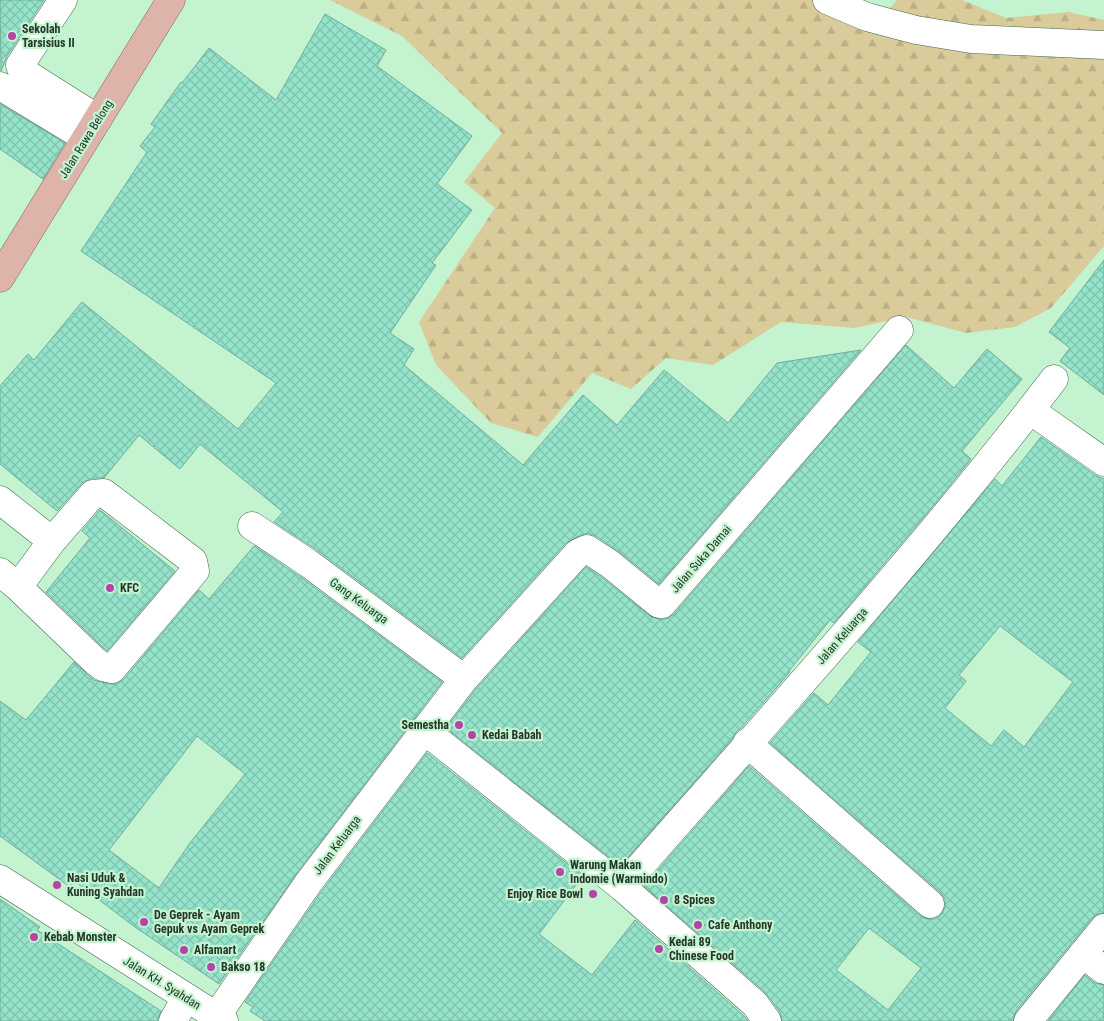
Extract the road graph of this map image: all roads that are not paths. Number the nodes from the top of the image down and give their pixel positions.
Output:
1 (63, 0) edge
2 (171, 0) edge
3 (827, 0) edge
4 (1104, 45) edge
5 (0, 86) edge
6 (92, 129) junction
7 (2, 272) edge
8 (899, 330) dead end
9 (1054, 379) dead end
10 (1030, 410) junction
11 (1104, 462) edge
12 (0, 500) edge
13 (252, 526) dead end
14 (52, 541) junction
15 (9, 580) edge
16 (464, 678) junction
17 (424, 730) junction
18 (747, 744) junction
19 (0, 879) edge
20 (622, 887) junction
21 (930, 904) dead end
22 (1104, 928) edge
23 (1094, 962) edge
24 (180, 1010) edge
25 (218, 1019) edge
26 (767, 1021) edge
27 (1028, 1021) edge

1 - 6 street
2 - 6 main road, Jalan Rawa Belong
3 - 4 street
5 - 6 street
6 - 7 main road, Jalan Rawa Belong
8 - 16 street, Jalan Suka Damai
9 - 10 street, Jalan Keluarga
10 - 11 street
10 - 18 street, Jalan Keluarga
12 - 14 street
13 - 16 street, Gang Keluarga
14 - 15 street
14 - 15 street
16 - 17 street, Jalan Keluarga
17 - 20 street
17 - 25 street, Jalan Keluarga
18 - 20 street, Jalan Keluarga
18 - 21 street
19 - 24 street, Jalan KH. Syahdan
20 - 26 street
22 - 23 street
23 - 27 street
24 - 25 street, Jalan KH. Syahdan

